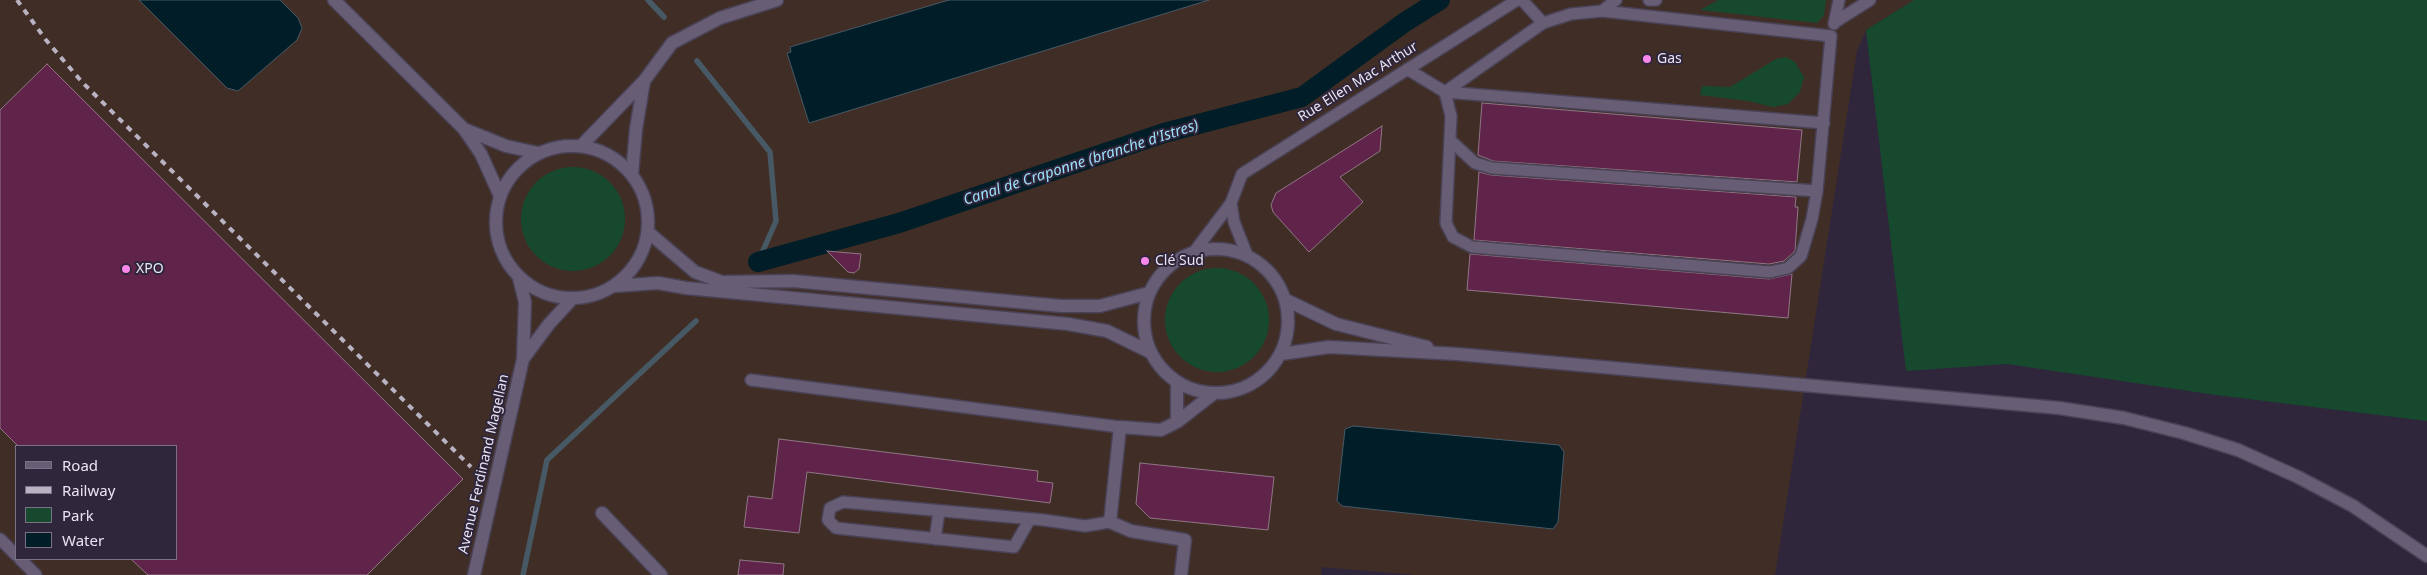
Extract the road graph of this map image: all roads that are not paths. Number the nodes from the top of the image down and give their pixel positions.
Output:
1 (334, 0) edge
2 (776, 0) edge
3 (1517, 0) edge
4 (1522, 0) edge
5 (1616, 0) edge
6 (1649, 0) edge
7 (1656, 0) edge
8 (1839, 0) edge
9 (1870, 0) edge
10 (1602, 11) junction
11 (1835, 22) junction
12 (1543, 23) junction
13 (1831, 36) junction
14 (1407, 69) junction
15 (644, 81) junction
16 (1445, 92) junction
17 (1824, 123) junction
18 (464, 129) junction
19 (1451, 141) junction
20 (582, 146) junction
21 (538, 153) junction
22 (632, 174) junction
23 (1816, 192) junction
24 (500, 196) junction
25 (1231, 203) junction
26 (648, 232) junction
27 (1194, 252) junction
28 (1247, 255) junction
29 (519, 278) junction
30 (615, 286) junction
31 (1149, 293) junction
32 (573, 298) junction
33 (1286, 300) junction
34 (1150, 352) junction
35 (1281, 354) junction
36 (1456, 354) junction
37 (523, 359) junction
38 (751, 380) dead end
39 (1177, 382) junction
40 (1212, 394) junction
41 (1176, 422) junction
42 (1120, 427) junction
43 (939, 511) junction
44 (602, 513) dead end
45 (1030, 519) junction
46 (1110, 522) junction
47 (0, 539) edge
48 (935, 539) junction
49 (2407, 541) junction
50 (15, 554) edge
51 (2427, 556) edge
52 (21, 560) edge
53 (2427, 560) edge
54 (36, 575) edge
55 (474, 575) edge
56 (661, 575) edge
57 (1181, 575) edge

1 - 18 street
2 - 15 street
3 - 14 lane, Rue Ellen Mac Arthur
4 - 12 lane
5 - 10 lane
6 - 7 lane
8 - 11 lane
9 - 11 lane
10 - 12 lane
10 - 13 lane
11 - 13 lane
12 - 16 lane
13 - 17 lane
14 - 16 lane
14 - 25 lane, Rue Ellen Mac Arthur
15 - 20 street
15 - 22 street
16 - 17 lane
16 - 19 lane
17 - 23 lane
18 - 21 street
18 - 24 street
19 - 23 lane
19 - 23 lane
20 - 21 street
20 - 22 street
21 - 24 street
22 - 26 street
24 - 29 street
25 - 27 lane, Rue Ellen Mac Arthur
25 - 28 lane
26 - 30 street
26 - 31 street
27 - 28 street
27 - 31 street
28 - 33 street
29 - 32 street
29 - 37 street, Avenue Ferdinand Magellan
30 - 32 street
30 - 34 street
31 - 34 street
32 - 37 street, Avenue Ferdinand Magellan
33 - 35 street
33 - 36 street
34 - 39 street
35 - 36 street
35 - 40 street
36 - 49 street
37 - 55 street, Avenue Ferdinand Magellan
38 - 42 lane
39 - 40 street
39 - 41 street
40 - 41 street
41 - 42 street
42 - 46 street
43 - 45 lane
43 - 48 lane
43 - 48 lane
44 - 56 street
45 - 46 lane
45 - 48 lane
46 - 57 street
47 - 50 lane
49 - 51 street
49 - 53 street
52 - 54 lane

